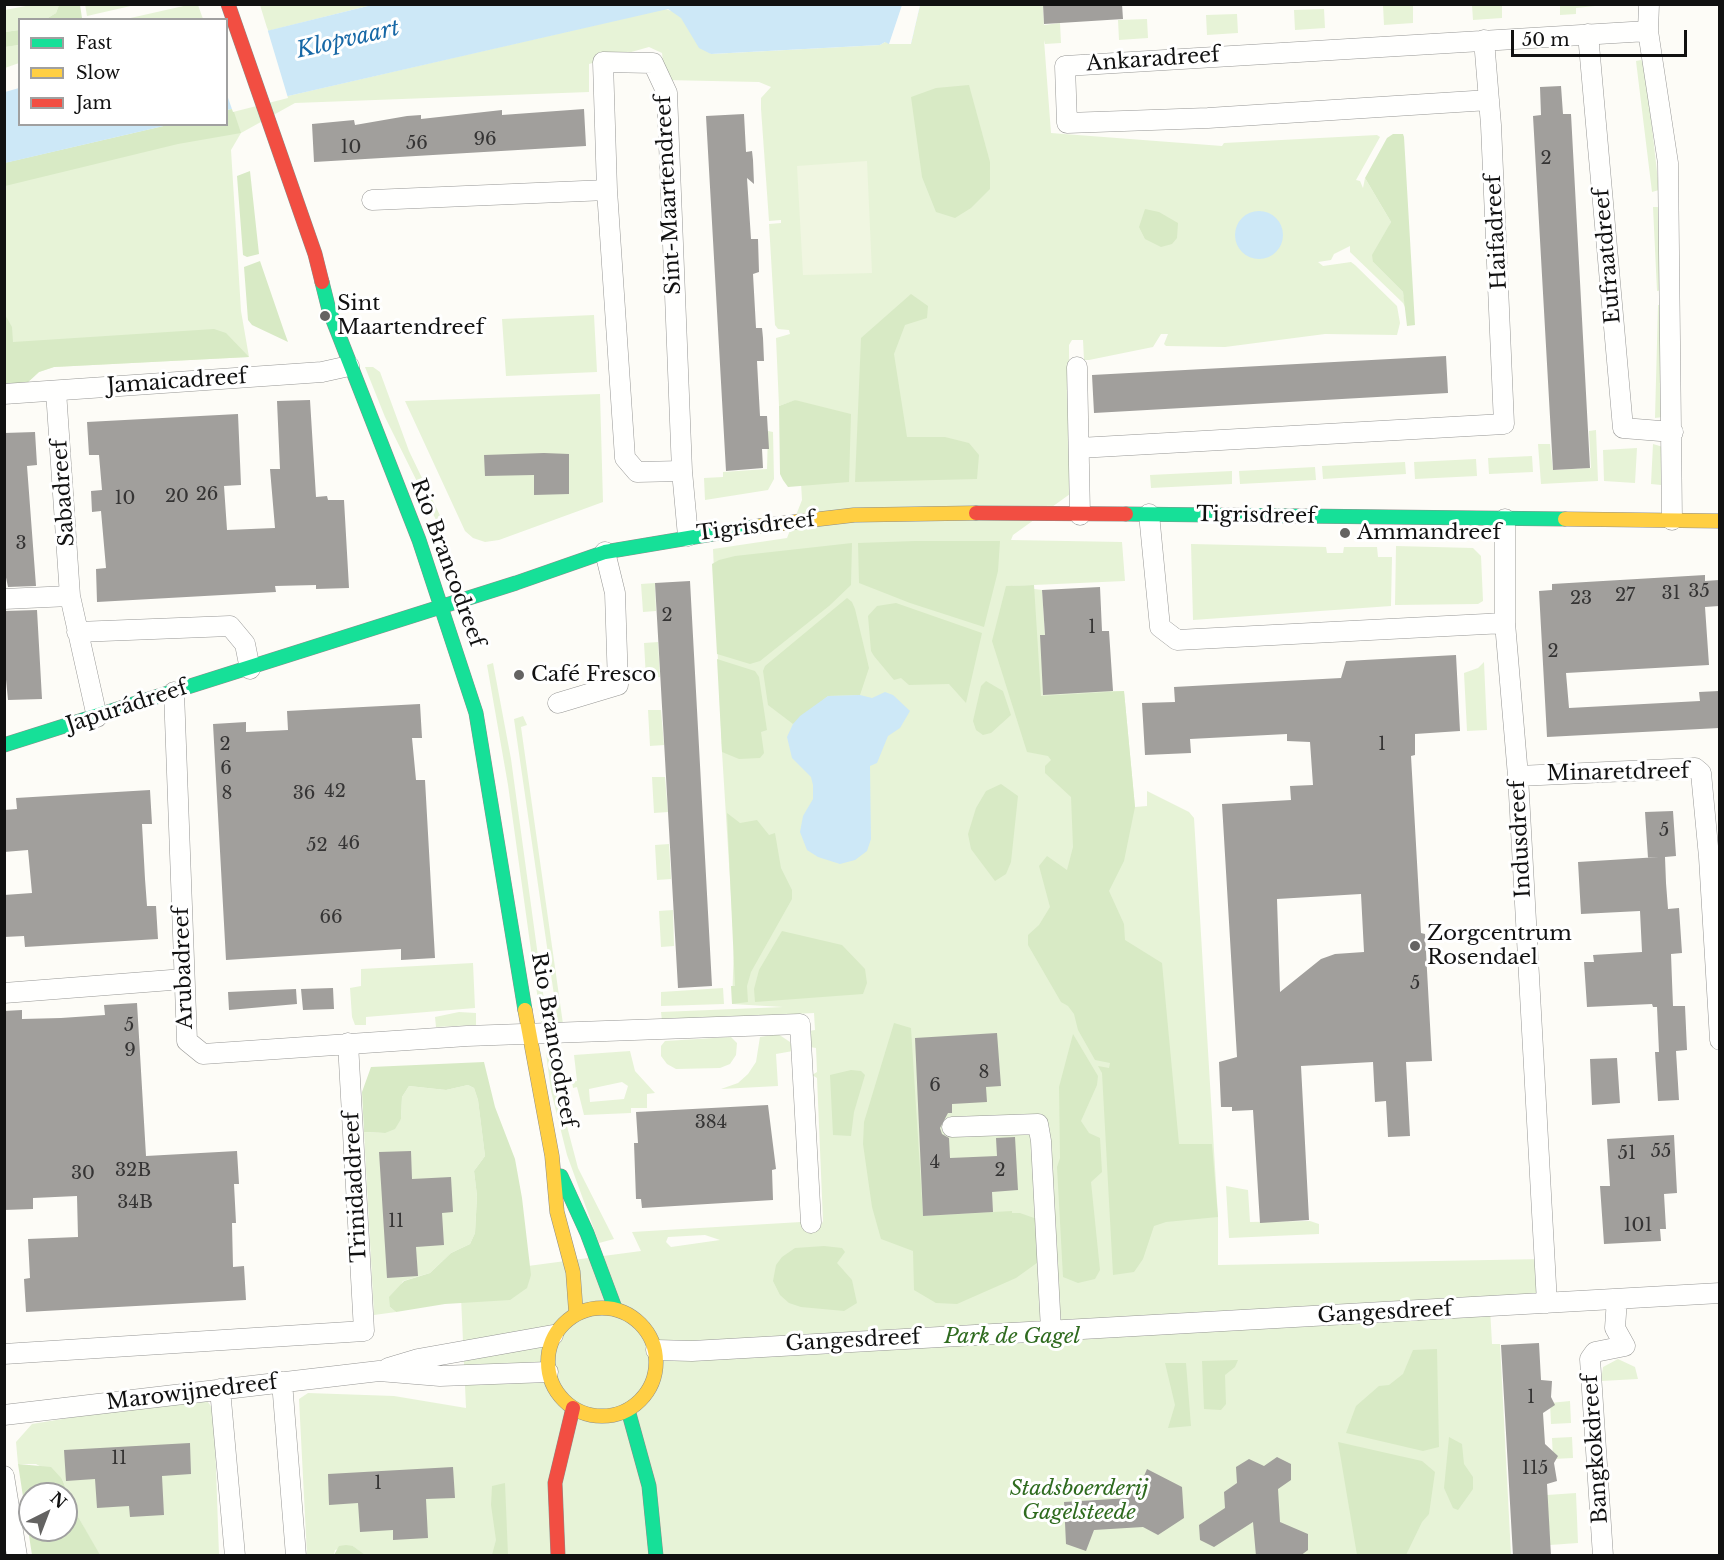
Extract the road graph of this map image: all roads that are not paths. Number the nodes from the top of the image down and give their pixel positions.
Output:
1 (228, 4) edge
2 (1649, 4) edge
3 (1648, 31) junction
4 (1588, 34) junction
5 (1484, 40) junction
6 (1489, 100) junction
7 (607, 190) junction
8 (372, 200) dead end
9 (349, 366) junction
10 (1077, 367) dead end
11 (56, 391) junction
12 (4, 394) edge
13 (1673, 432) junction
14 (1079, 448) junction
15 (682, 471) junction
16 (1149, 514) junction
17 (1080, 515) junction
18 (1505, 519) junction
19 (1672, 520) junction
20 (1719, 521) edge
21 (688, 536) junction
22 (605, 552) junction
23 (70, 596) junction
24 (4, 599) edge
25 (441, 607) junction
26 (1505, 623) junction
27 (77, 632) junction
28 (250, 669) junction
29 (174, 692) junction
30 (558, 703) dead end
31 (97, 717) junction
32 (4, 746) edge
33 (1518, 776) junction
34 (1714, 856) edge
35 (184, 979) junction
36 (4, 993) edge
37 (530, 1035) junction
38 (1719, 1040) edge
39 (348, 1043) junction
40 (952, 1127) dead end
41 (552, 1156) junction
42 (811, 1223) dead end
43 (1719, 1293) edge
44 (1617, 1299) junction
45 (1547, 1303) junction
46 (615, 1308) junction
47 (576, 1313) junction
48 (1051, 1330) junction
49 (553, 1335) junction
50 (656, 1350) junction
51 (4, 1354) edge
52 (379, 1371) junction
53 (548, 1372) junction
54 (282, 1382) junction
55 (220, 1389) junction
56 (573, 1408) junction
57 (628, 1410) junction
58 (4, 1415) edge
59 (4, 1476) edge
60 (17, 1556) edge
61 (235, 1556) edge
62 (296, 1556) edge
63 (558, 1556) edge
64 (656, 1556) edge
65 (1603, 1556) edge

1 - 9 street, Rio Brancodreef
2 - 3 street
3 - 4 street, Ankaradreef
3 - 13 street
4 - 5 street, Ankaradreef
4 - 13 street, Eufraatdreef
5 - 6 street, Haifadreef
5 - 6 street, Ankaradreef
6 - 14 street, Haifadreef
7 - 8 street
7 - 15 street, Sint-Maartendreef
7 - 15 street, Sint-Maartendreef
9 - 11 street, Jamaicadreef
9 - 25 street, Rio Brancodreef
10 - 14 street
11 - 12 street, Jamaicadreef
11 - 23 street, Sabadreef
13 - 19 street
14 - 17 street
15 - 21 street, Sint-Maartendreef
16 - 17 street, Tigrisdreef
16 - 18 street, Tigrisdreef
16 - 26 street
17 - 21 street, Tigrisdreef
18 - 19 street, Tigrisdreef
18 - 26 street, Indusdreef
19 - 20 street, Tigrisdreef
21 - 22 street, Tigrisdreef
22 - 25 street, Tigrisdreef
22 - 30 street
23 - 24 street
23 - 27 street, Sabadreef
25 - 28 street, Japurádreef
25 - 37 street, Rio Brancodreef
26 - 33 street, Indusdreef
27 - 28 street
27 - 31 street, Sabadreef
28 - 29 street, Japurádreef
29 - 31 street, Japurádreef
29 - 35 street, Arubadreef
31 - 32 street, Japurádreef
33 - 34 street, Minaretdreef
33 - 45 street, Indusdreef
34 - 38 street, Minaretdreef
35 - 36 street
35 - 39 street, Arubadreef
37 - 39 street, Arubadreef
37 - 41 street, Rio Brancodreef
37 - 42 street, Arubadreef
39 - 51 street, Trinidaddreef
40 - 48 street
41 - 46 street, Rio Brancodreef
41 - 47 street, Rio Brancodreef
43 - 44 street, Gangesdreef
44 - 45 street, Gangesdreef
44 - 65 street, Bangkokdreef
45 - 48 street, Gangesdreef
46 - 47 street
46 - 50 street
47 - 49 street
48 - 50 street, Gangesdreef
49 - 52 street, Marowijnedreef
49 - 53 street
50 - 57 street
52 - 53 street, Marowijnedreef
52 - 54 street, Marowijnedreef
53 - 56 street
54 - 55 street, Marowijnedreef
54 - 62 street
55 - 58 street, Marowijnedreef
55 - 61 street
56 - 57 street
56 - 63 street
57 - 64 street
59 - 60 street

